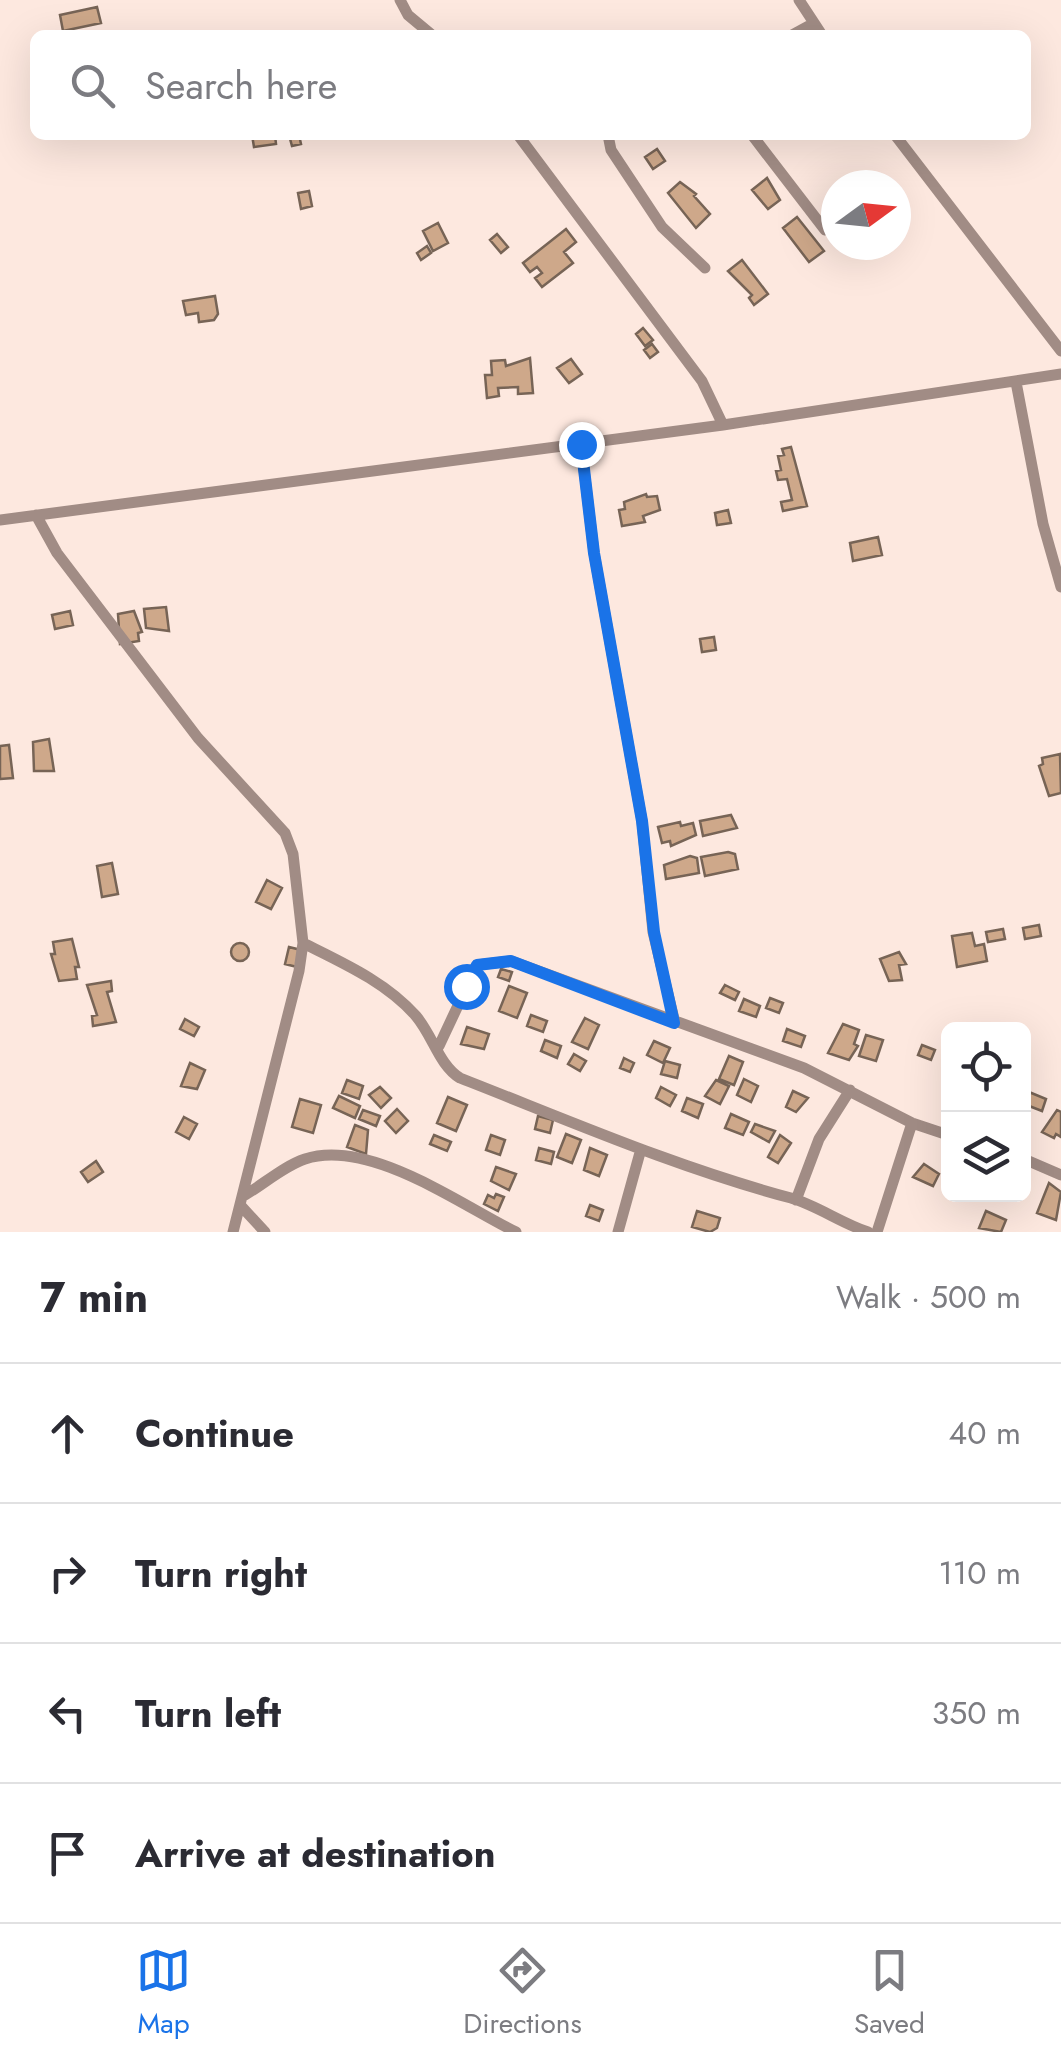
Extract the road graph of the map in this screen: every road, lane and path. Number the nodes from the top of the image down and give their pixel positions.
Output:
1 (400, 0) edge
2 (799, 0) edge
3 (814, 23) junction
4 (426, 30) edge
5 (801, 30) edge
6 (819, 30) edge
7 (522, 140) edge
8 (609, 140) edge
9 (756, 140) edge
10 (900, 140) edge
11 (821, 225) edge
12 (705, 268) dead end
13 (1061, 351) edge
14 (1061, 374) edge
15 (1016, 382) junction
16 (722, 425) junction
17 (581, 444) junction
18 (36, 515) junction
19 (0, 520) edge
20 (1061, 587) edge
21 (303, 943) junction
22 (674, 1023) junction
23 (439, 1046) junction
24 (850, 1090) junction
25 (912, 1122) junction
26 (941, 1133) edge
27 (641, 1149) junction
28 (1031, 1162) edge
29 (1061, 1176) edge
30 (243, 1200) junction
31 (796, 1200) junction
32 (233, 1232) edge
33 (266, 1232) edge
34 (516, 1232) edge
35 (618, 1232) edge
36 (868, 1232) edge
37 (877, 1232) edge

1 - 4 street
2 - 3 street
3 - 5 street
3 - 6 street
7 - 16 street
8 - 12 street
9 - 11 street
10 - 13 street
14 - 15 street
15 - 16 street
15 - 20 street
16 - 17 street
17 - 18 street
17 - 22 street
18 - 19 street
18 - 21 street
21 - 23 street
21 - 30 street
22 - 23 street
22 - 24 street
23 - 27 street
24 - 25 street
24 - 31 street
25 - 26 street
25 - 37 street
27 - 31 street
27 - 35 street
28 - 29 street
30 - 32 street
30 - 33 street
30 - 34 street
31 - 36 street

